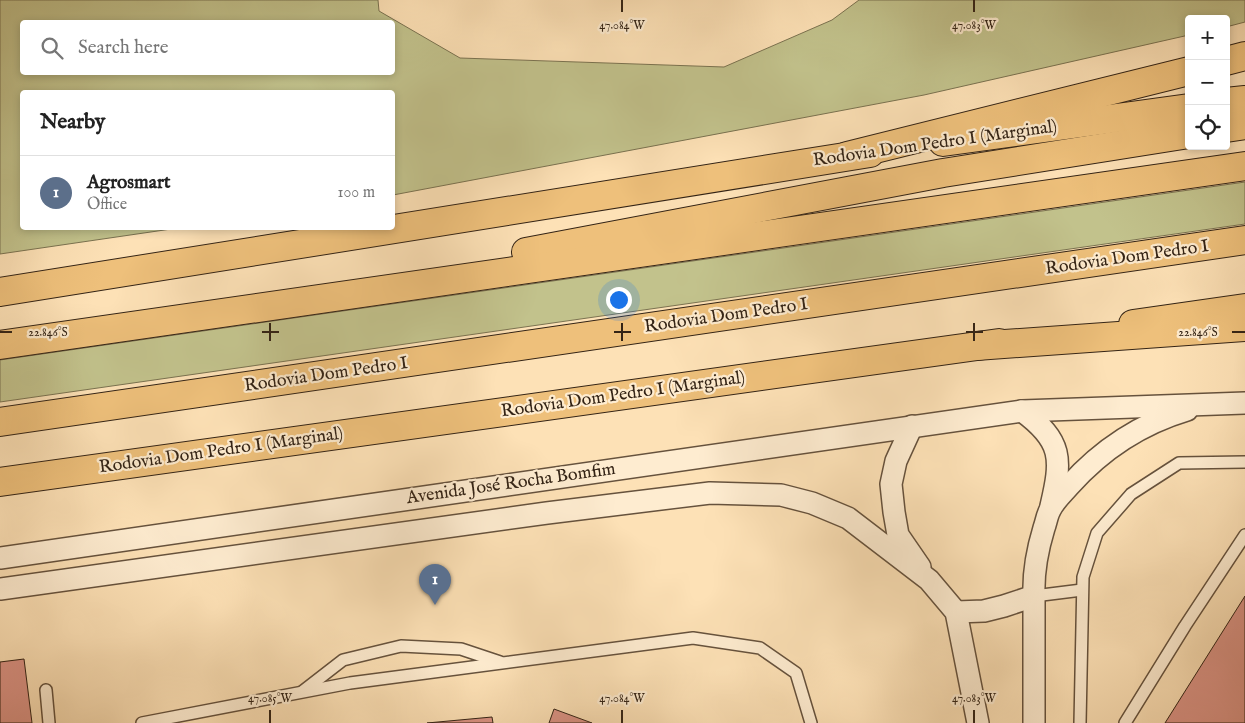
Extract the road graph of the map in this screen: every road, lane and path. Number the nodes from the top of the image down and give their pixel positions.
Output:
1 (1245, 56) edge
2 (1230, 61) edge
3 (1185, 72) edge
4 (1245, 100) edge
5 (1230, 102) edge
6 (1185, 109) edge
7 (1245, 125) edge
8 (1230, 127) edge
9 (1185, 135) edge
10 (847, 156) junction
11 (1245, 166) edge
12 (395, 229) edge
13 (386, 230) edge
14 (1245, 240) edge
15 (401, 288) junction
16 (0, 292) edge
17 (1245, 308) edge
18 (1245, 327) edge
19 (0, 345) edge
20 (976, 346) junction
21 (1214, 403) junction
22 (1245, 403) edge
23 (1022, 411) junction
24 (0, 422) edge
25 (912, 426) junction
26 (1245, 462) edge
27 (3, 482) edge
28 (1050, 510) junction
29 (1245, 535) edge
30 (0, 558) edge
31 (929, 580) junction
32 (0, 589) edge
33 (1082, 590) junction
34 (1034, 596) junction
35 (956, 612) junction
36 (504, 663) junction
37 (46, 690) dead end
38 (301, 692) junction
39 (49, 723) edge
40 (142, 723) edge
41 (811, 723) edge
42 (978, 723) edge
43 (1034, 723) edge
44 (1080, 723) edge
45 (1125, 723) edge

1 - 2 highway
3 - 10 highway
4 - 5 highway
6 - 10 highway, Rodovia Dom Pedro I (Marginal)
7 - 8 highway
9 - 15 highway
10 - 12 highway, Rodovia Dom Pedro I (Marginal)
11 - 15 highway
13 - 16 highway, Rodovia Dom Pedro I (Marginal)
14 - 24 highway, Rodovia Dom Pedro I
15 - 19 highway
17 - 20 highway, Rodovia Dom Pedro I (Marginal)
18 - 20 highway
20 - 27 highway, Rodovia Dom Pedro I (Marginal)
21 - 22 street
21 - 23 street, Avenida José Rocha Bomfim
21 - 28 street
23 - 25 street, Avenida José Rocha Bomfim
23 - 28 street
25 - 30 street, Avenida José Rocha Bomfim
25 - 31 street
26 - 33 lane
28 - 34 street
29 - 45 lane
31 - 32 street, Avenida José Rocha Bomfim
31 - 35 street, Avenida José Rocha Bomfim
33 - 34 lane
33 - 44 lane
34 - 35 street
34 - 43 street
35 - 42 street
36 - 38 lane
36 - 38 lane
36 - 41 lane
37 - 39 lane
38 - 40 lane

